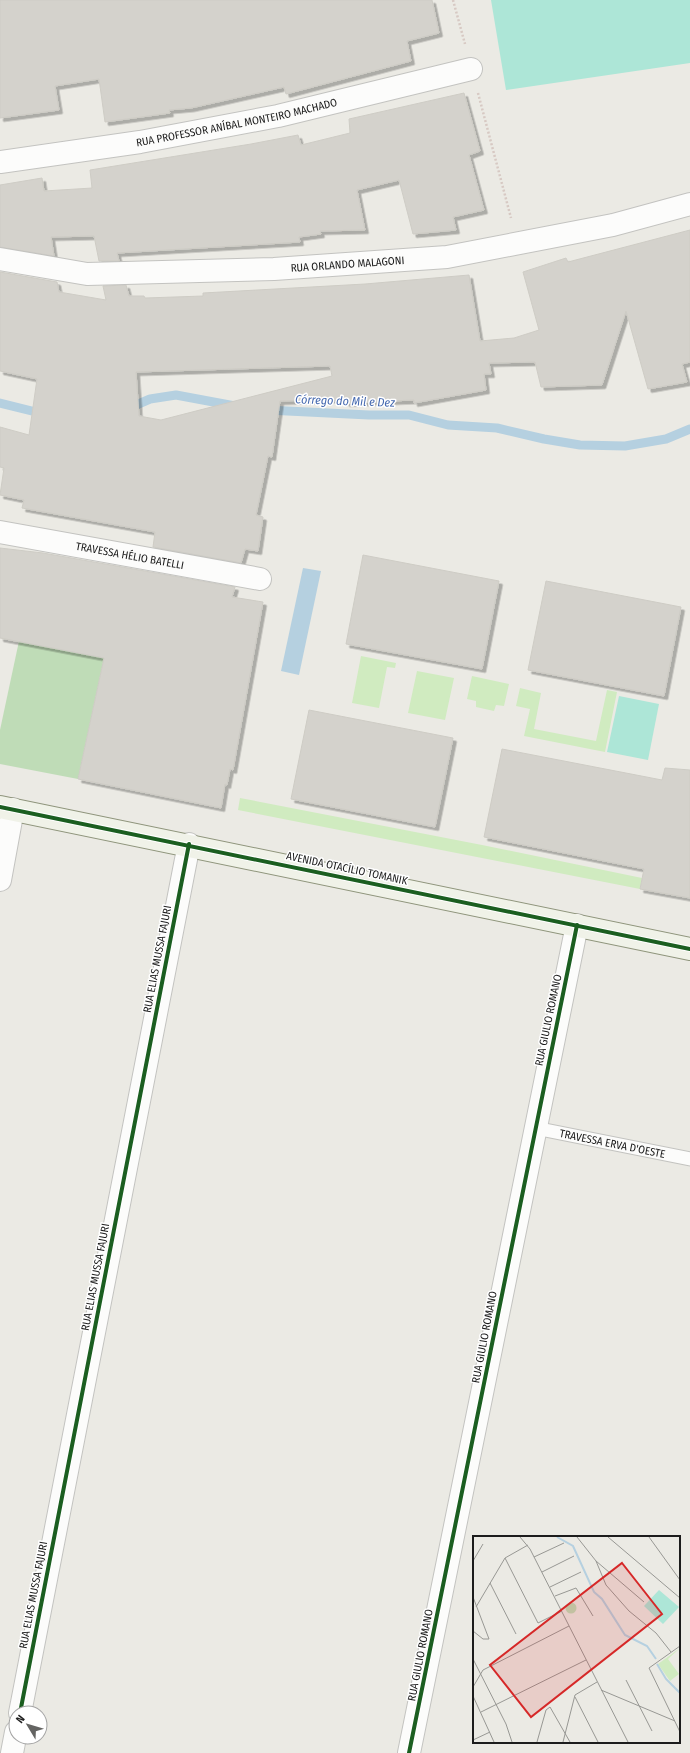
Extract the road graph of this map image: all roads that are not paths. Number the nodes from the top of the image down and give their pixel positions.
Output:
1 (471, 69) road end
2 (0, 162) edge
3 (690, 204) edge
4 (0, 259) edge
5 (0, 532) edge
6 (260, 579) dead end
7 (6, 808) edge
8 (189, 844) junction
9 (0, 880) edge
10 (577, 925) junction
11 (690, 948) edge
12 (535, 1128) junction
13 (690, 1159) edge
14 (22, 1705) edge
15 (409, 1753) edge

1 - 2 street, RUA PROFESSOR ANÍBAL MONTEIRO MACHADO
3 - 4 street, RUA ORLANDO MALAGONI
5 - 6 street, TRAVESSA HÉLIO BATELLI
7 - 8 street, AVENIDA OTACÍLIO TOMANIK
7 - 9 street
8 - 10 street, AVENIDA OTACÍLIO TOMANIK
8 - 14 street, RUA ELIAS MUSSA FAJURI
10 - 11 street, AVENIDA OTACÍLIO TOMANIK
10 - 12 street, RUA GIULIO ROMANO
12 - 13 lane, TRAVESSA ERVA D'OESTE
12 - 15 street, RUA GIULIO ROMANO

